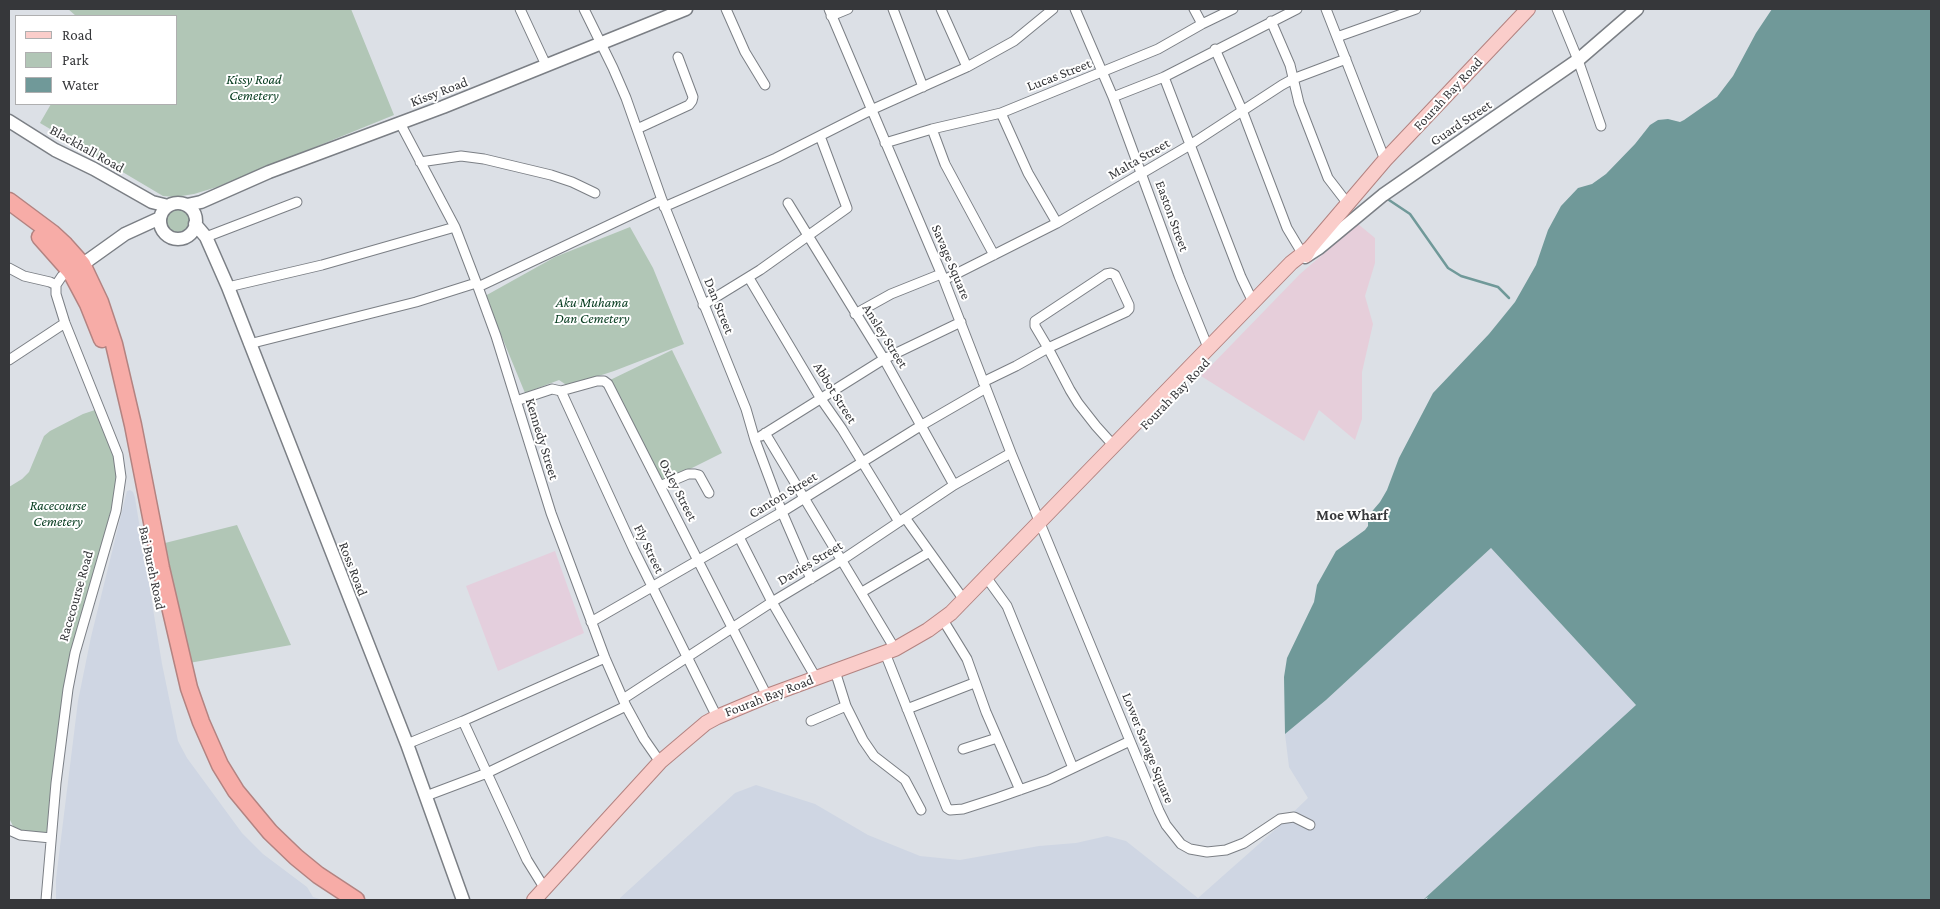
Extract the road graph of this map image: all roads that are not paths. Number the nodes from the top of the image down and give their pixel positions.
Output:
1 (520, 9) edge
2 (584, 9) edge
3 (686, 9) edge
4 (726, 9) edge
5 (848, 9) edge
6 (893, 9) edge
7 (941, 9) edge
8 (1053, 9) edge
9 (1075, 9) edge
10 (1194, 9) edge
11 (1233, 9) edge
12 (1297, 9) edge
13 (1326, 9) edge
14 (1416, 9) edge
15 (1528, 9) edge
16 (1557, 9) edge
17 (1637, 9) edge
18 (830, 12) edge
19 (1271, 21) junction
20 (1202, 24) junction
21 (1337, 37) junction
22 (600, 44) junction
23 (1215, 49) junction
24 (678, 57) dead end
25 (1346, 58) junction
26 (1578, 60) junction
27 (546, 66) junction
28 (967, 68) junction
29 (1103, 73) junction
30 (1164, 76) junction
31 (1293, 79) junction
32 (765, 85) dead end
33 (923, 87) junction
34 (1113, 97) junction
35 (871, 110) junction
36 (1242, 110) junction
37 (1001, 113) junction
38 (9, 121) edge
39 (400, 123) junction
40 (1601, 126) dead end
41 (637, 129) junction
42 (932, 129) junction
43 (820, 136) junction
44 (885, 143) junction
45 (1190, 145) junction
46 (1385, 160) junction
47 (420, 162) junction
48 (1142, 173) junction
49 (595, 193) dead end
50 (9, 201) edge
51 (297, 202) dead end
52 (788, 203) dead end
53 (663, 204) junction
54 (1348, 204) junction
55 (9, 213) edge
56 (192, 215) junction
57 (163, 217) junction
58 (1056, 223) junction
59 (455, 227) junction
60 (187, 236) junction
61 (808, 236) junction
62 (206, 237) junction
63 (212, 251) junction
64 (1306, 252) junction
65 (994, 256) junction
66 (9, 268) edge
67 (76, 268) junction
68 (942, 277) junction
69 (748, 278) junction
70 (56, 285) junction
71 (477, 285) junction
72 (228, 287) junction
73 (1253, 302) junction
74 (703, 305) junction
75 (856, 314) junction
76 (65, 322) junction
77 (961, 322) junction
78 (249, 344) junction
79 (1048, 348) junction
80 (1209, 350) junction
81 (884, 359) junction
82 (9, 360) edge
83 (985, 385) junction
84 (561, 391) junction
85 (821, 398) junction
86 (516, 401) junction
87 (922, 425) junction
88 (1135, 429) junction
89 (765, 433) junction
90 (755, 440) junction
91 (1114, 446) junction
92 (1012, 453) junction
93 (862, 463) junction
94 (954, 485) junction
95 (660, 486) junction
96 (708, 492) dead end
97 (1073, 494) junction
98 (803, 498) junction
99 (782, 512) junction
100 (902, 521) junction
101 (1038, 527) junction
102 (739, 537) junction
103 (928, 553) junction
104 (699, 560) junction
105 (842, 560) junction
106 (986, 577) junction
107 (812, 579) junction
108 (652, 586) junction
109 (862, 592) junction
110 (964, 600) junction
111 (772, 602) junction
112 (943, 620) junction
113 (591, 622) junction
114 (733, 629) junction
115 (890, 651) junction
116 (687, 657) junction
117 (605, 658) junction
118 (835, 671) junction
119 (816, 678) junction
120 (974, 683) junction
121 (767, 696) junction
122 (625, 702) junction
123 (846, 706) junction
124 (907, 709) junction
125 (717, 716) junction
126 (463, 721) junction
127 (811, 721) dead end
128 (997, 738) junction
129 (1130, 741) junction
130 (407, 744) junction
131 (963, 749) dead end
132 (660, 762) junction
133 (1074, 768) junction
134 (487, 773) junction
135 (1020, 790) junction
136 (426, 796) junction
137 (921, 810) dead end
138 (1310, 826) dead end
139 (9, 830) edge
140 (51, 838) junction
141 (545, 889) junction
142 (46, 900) edge
143 (337, 900) edge
144 (356, 900) edge
145 (463, 900) edge
146 (534, 900) edge

1 - 27 street
2 - 22 street, Dan Street
3 - 22 main road, Kissy Road
4 - 32 street
5 - 18 street
6 - 33 street
7 - 28 street
8 - 28 street
9 - 29 street, Easton Street
10 - 20 street
11 - 20 street, Lucas Street
12 - 19 street
13 - 21 street
14 - 21 street
15 - 46 main road, Fourah Bay Road
16 - 26 street
17 - 26 main road, Guard Street
18 - 35 street, Savage Square
19 - 23 street
19 - 31 street
20 - 29 street, Lucas Street
21 - 25 street
22 - 27 main road, Kissy Road
22 - 41 street, Dan Street
23 - 30 street
23 - 36 street
24 - 41 street
25 - 31 street, Malta Street
25 - 46 street
26 - 40 street
26 - 64 main road, Guard Street
27 - 39 main road, Kissy Road
28 - 33 street
29 - 34 street, Easton Street
29 - 37 street, Lucas Street
30 - 34 street
30 - 45 street
31 - 36 street, Malta Street
31 - 54 street
33 - 35 street
34 - 48 street, Easton Street
35 - 43 street
35 - 44 street, Savage Square
36 - 45 street, Malta Street
36 - 64 street
37 - 42 street, Lucas Street
37 - 58 street
38 - 57 main road, Blackhall Road
39 - 47 street, Kennedy Street
39 - 56 main road, Kissy Road
41 - 53 street, Dan Street
42 - 44 street, Lucas Street
42 - 65 street
43 - 53 street
43 - 61 street
44 - 68 street, Savage Square
45 - 48 street, Malta Street
45 - 73 street
46 - 54 main road, Fourah Bay Road
47 - 49 street
47 - 59 street, Kennedy Street
48 - 58 street, Malta Street
48 - 80 street, Easton Street
50 - 67 highway
51 - 62 street
52 - 61 street, Ansley Street
53 - 71 street
53 - 74 street, Dan Street
54 - 64 main road, Fourah Bay Road
55 - 67 highway, Bai Bureh Road
56 - 57 main road
56 - 60 main road
56 - 62 main road, Ross Road
57 - 60 main road
57 - 67 main road
58 - 65 street, Malta Street
59 - 71 street, Kennedy Street
59 - 72 street
60 - 63 main road
61 - 69 street
61 - 75 street, Ansley Street
62 - 63 main road, Ross Road
63 - 72 main road, Ross Road
64 - 73 main road, Fourah Bay Road
64 - 88 main road, Fourah Bay Road
65 - 68 street, Malta Street
66 - 70 street
67 - 70 street
67 - 143 highway, Bai Bureh Road
67 - 144 highway
68 - 75 street, Malta Street
68 - 77 street, Savage Square
69 - 74 street
69 - 85 street, Abbot Street
70 - 76 street, Racecourse Road
71 - 78 street
71 - 86 street, Kennedy Street
72 - 78 main road, Ross Road
73 - 80 main road, Fourah Bay Road
74 - 90 street, Dan Street
75 - 81 street, Ansley Street
76 - 82 street
76 - 140 street, Racecourse Road
77 - 81 street
77 - 83 street, Savage Square
78 - 130 main road, Ross Road
79 - 79 street, Canton Street
79 - 83 street, Canton Street
79 - 91 street
80 - 88 main road, Fourah Bay Road
81 - 85 street
81 - 87 street, Ansley Street
83 - 87 street, Canton Street
83 - 92 street, Savage Square
84 - 86 street, Oxley Street
84 - 95 street, Oxley Street
84 - 108 street, Fly Street
85 - 89 street
85 - 93 street, Abbot Street
86 - 113 street, Kennedy Street
87 - 93 street, Canton Street
87 - 94 street, Ansley Street
88 - 91 main road, Fourah Bay Road
88 - 97 main road, Fourah Bay Road
89 - 90 street
89 - 98 street
90 - 99 street, Dan Street
91 - 97 main road, Fourah Bay Road
92 - 94 street, Davies Street
92 - 101 street, Savage Square
93 - 98 street, Canton Street
93 - 100 street, Abbot Street
94 - 100 street, Davies Street
95 - 96 street
95 - 104 street, Oxley Street
97 - 101 main road, Fourah Bay Road
98 - 99 street, Canton Street
98 - 105 street
99 - 102 street, Canton Street
99 - 107 street, Dan Street
100 - 103 street, Abbot Street
100 - 105 street, Davies Street
101 - 106 main road, Fourah Bay Road
101 - 129 street, Lower Savage Square
102 - 104 street, Canton Street
102 - 111 street
103 - 109 street
103 - 110 street, Abbot Street
104 - 108 street, Canton Street
104 - 114 street, Oxley Street
105 - 107 street, Davies Street
105 - 109 street
106 - 110 main road, Fourah Bay Road
106 - 133 street
107 - 111 street, Davies Street
108 - 113 street, Canton Street
108 - 116 street, Fly Street
109 - 115 street
110 - 112 main road, Fourah Bay Road
111 - 114 street, Davies Street
111 - 119 street
112 - 115 main road, Fourah Bay Road
112 - 120 street
113 - 117 street, Kennedy Street
114 - 116 street, Davies Street
114 - 121 street, Oxley Street
115 - 118 main road, Fourah Bay Road
115 - 124 street
116 - 122 street, Davies Street
116 - 125 street, Fly Street
117 - 122 street, Kennedy Street
117 - 126 street
118 - 119 main road, Fourah Bay Road
118 - 123 street
119 - 121 main road, Fourah Bay Road
120 - 124 street
120 - 128 street
121 - 125 main road, Fourah Bay Road
122 - 132 street, Kennedy Street
122 - 134 street, Davies Street
123 - 127 street
123 - 137 street
124 - 135 street
125 - 132 main road, Fourah Bay Road
126 - 130 street
126 - 134 street
128 - 131 street
128 - 135 street
129 - 133 street
129 - 138 street, Lower Savage Square
130 - 136 main road, Ross Road
132 - 141 main road, Fourah Bay Road
133 - 135 street
134 - 136 street, Davies Street
134 - 141 street
136 - 145 main road, Ross Road
139 - 140 street
140 - 142 street, Racecourse Road
141 - 146 main road, Fourah Bay Road

